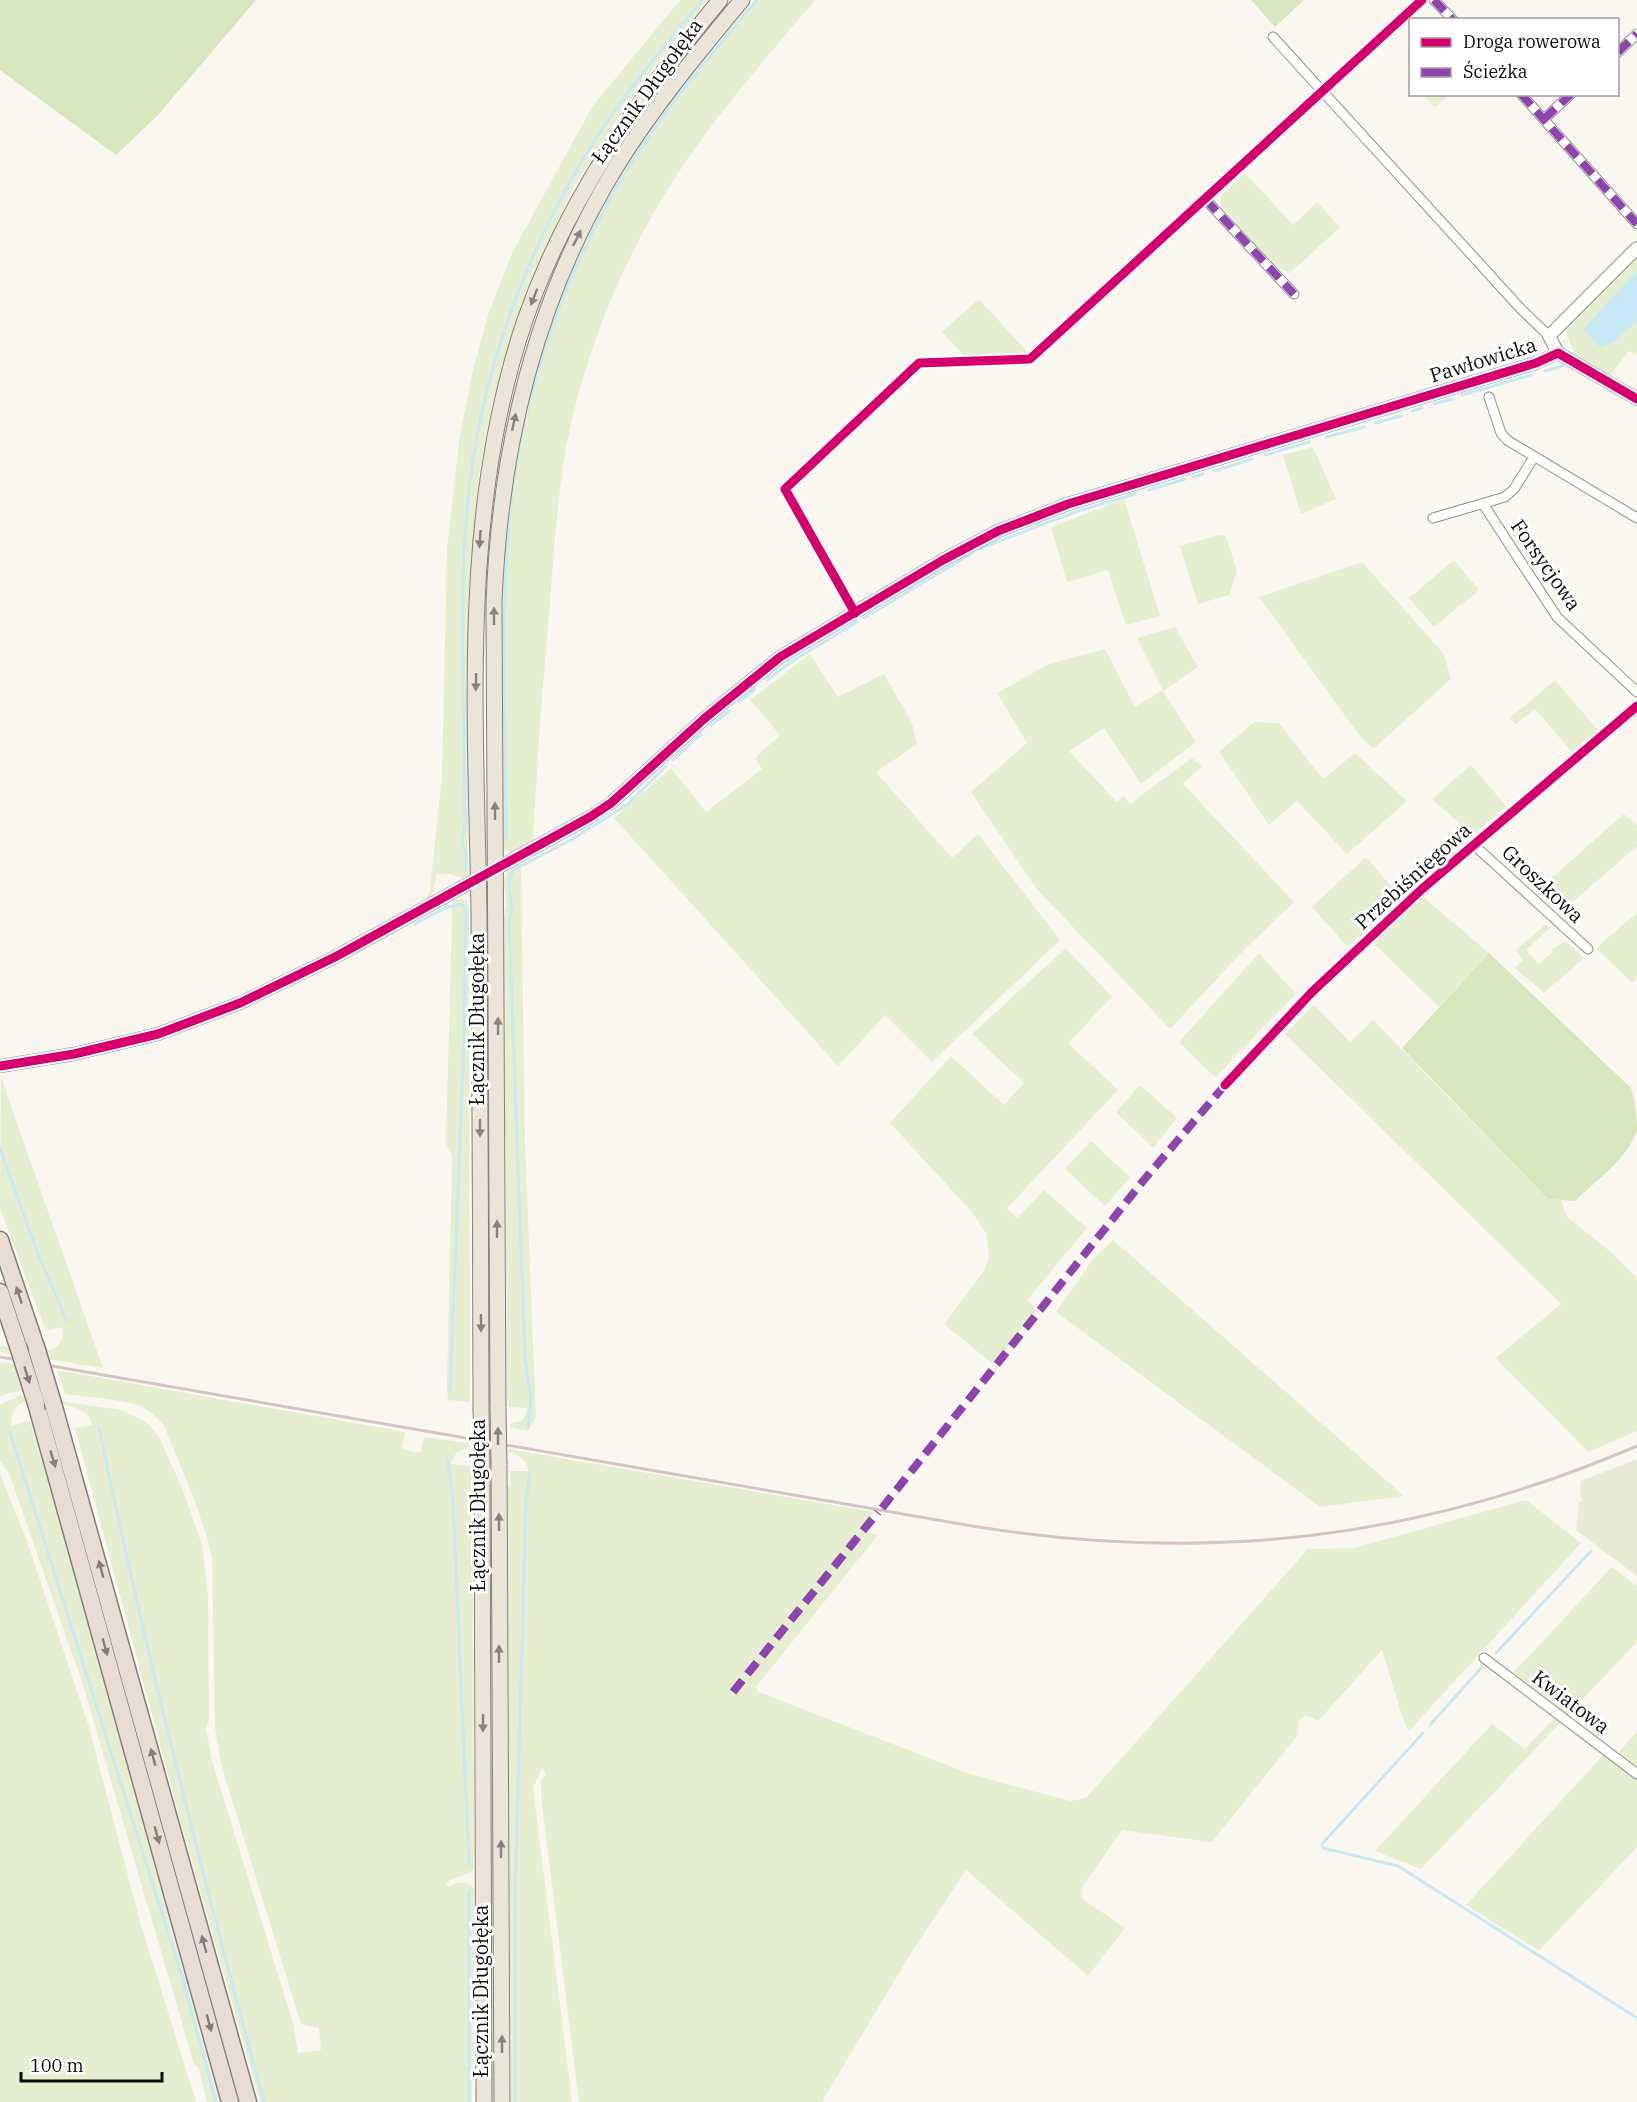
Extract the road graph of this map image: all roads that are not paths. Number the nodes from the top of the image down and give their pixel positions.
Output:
1 (720, 0) edge
2 (742, 0) edge
3 (1422, 0) edge
4 (1434, 0) edge
5 (1451, 18) edge
6 (1637, 34) edge
7 (1273, 37) dead end
8 (1619, 50) edge
9 (1324, 92) junction
10 (1523, 96) edge
11 (1569, 96) edge
12 (1544, 119) junction
13 (1206, 200) junction
14 (1637, 224) edge
15 (1637, 248) edge
16 (1294, 294) dead end
17 (1549, 336) junction
18 (1558, 353) junction
19 (1489, 397) dead end
20 (1637, 399) edge
21 (1534, 457) junction
22 (1483, 504) junction
23 (1433, 518) dead end
24 (1637, 518) edge
25 (855, 613) junction
26 (1637, 692) edge
27 (1637, 706) edge
28 (1474, 845) junction
29 (496, 869) junction
30 (478, 880) junction
31 (1588, 950) dead end
32 (0, 1066) edge
33 (1225, 1085) dead end
34 (0, 1240) edge
35 (0, 1292) edge
36 (1485, 1658) dead end
37 (1637, 1774) edge
38 (230, 2102) edge
39 (248, 2102) edge
40 (484, 2102) edge
41 (502, 2102) edge

1 -> 30 main road, Łącznik Długołęka
29 -> 2 main road, Łącznik Długołęka
3 - 9 street
4 - 5 street
6 - 8 street
7 - 9 street
9 - 13 street
9 - 17 street
10 - 12 street
11 - 12 street
12 - 14 street
13 - 16 street
13 - 25 street
15 - 17 street
17 - 18 street
18 - 20 street, Pawłowicka
18 - 25 street, Pawłowicka
19 - 21 street
21 - 22 street, Forsycjowa
21 - 24 street
22 - 23 street, Forsycjowa
22 - 26 street, Forsycjowa
25 - 29 street, Pawłowicka
27 - 28 street, Przebiśniegowa
28 - 31 street, Groszkowa
28 - 33 street, Przebiśniegowa
29 - 30 street, Pawłowicka
41 -> 29 main road, Łącznik Długołęka, bridge
30 - 32 street, Pawłowicka
30 -> 40 main road, Łącznik Długołęka, bridge
39 -> 34 highway, bridge
35 -> 38 highway, bridge
36 - 37 street, Kwiatowa

